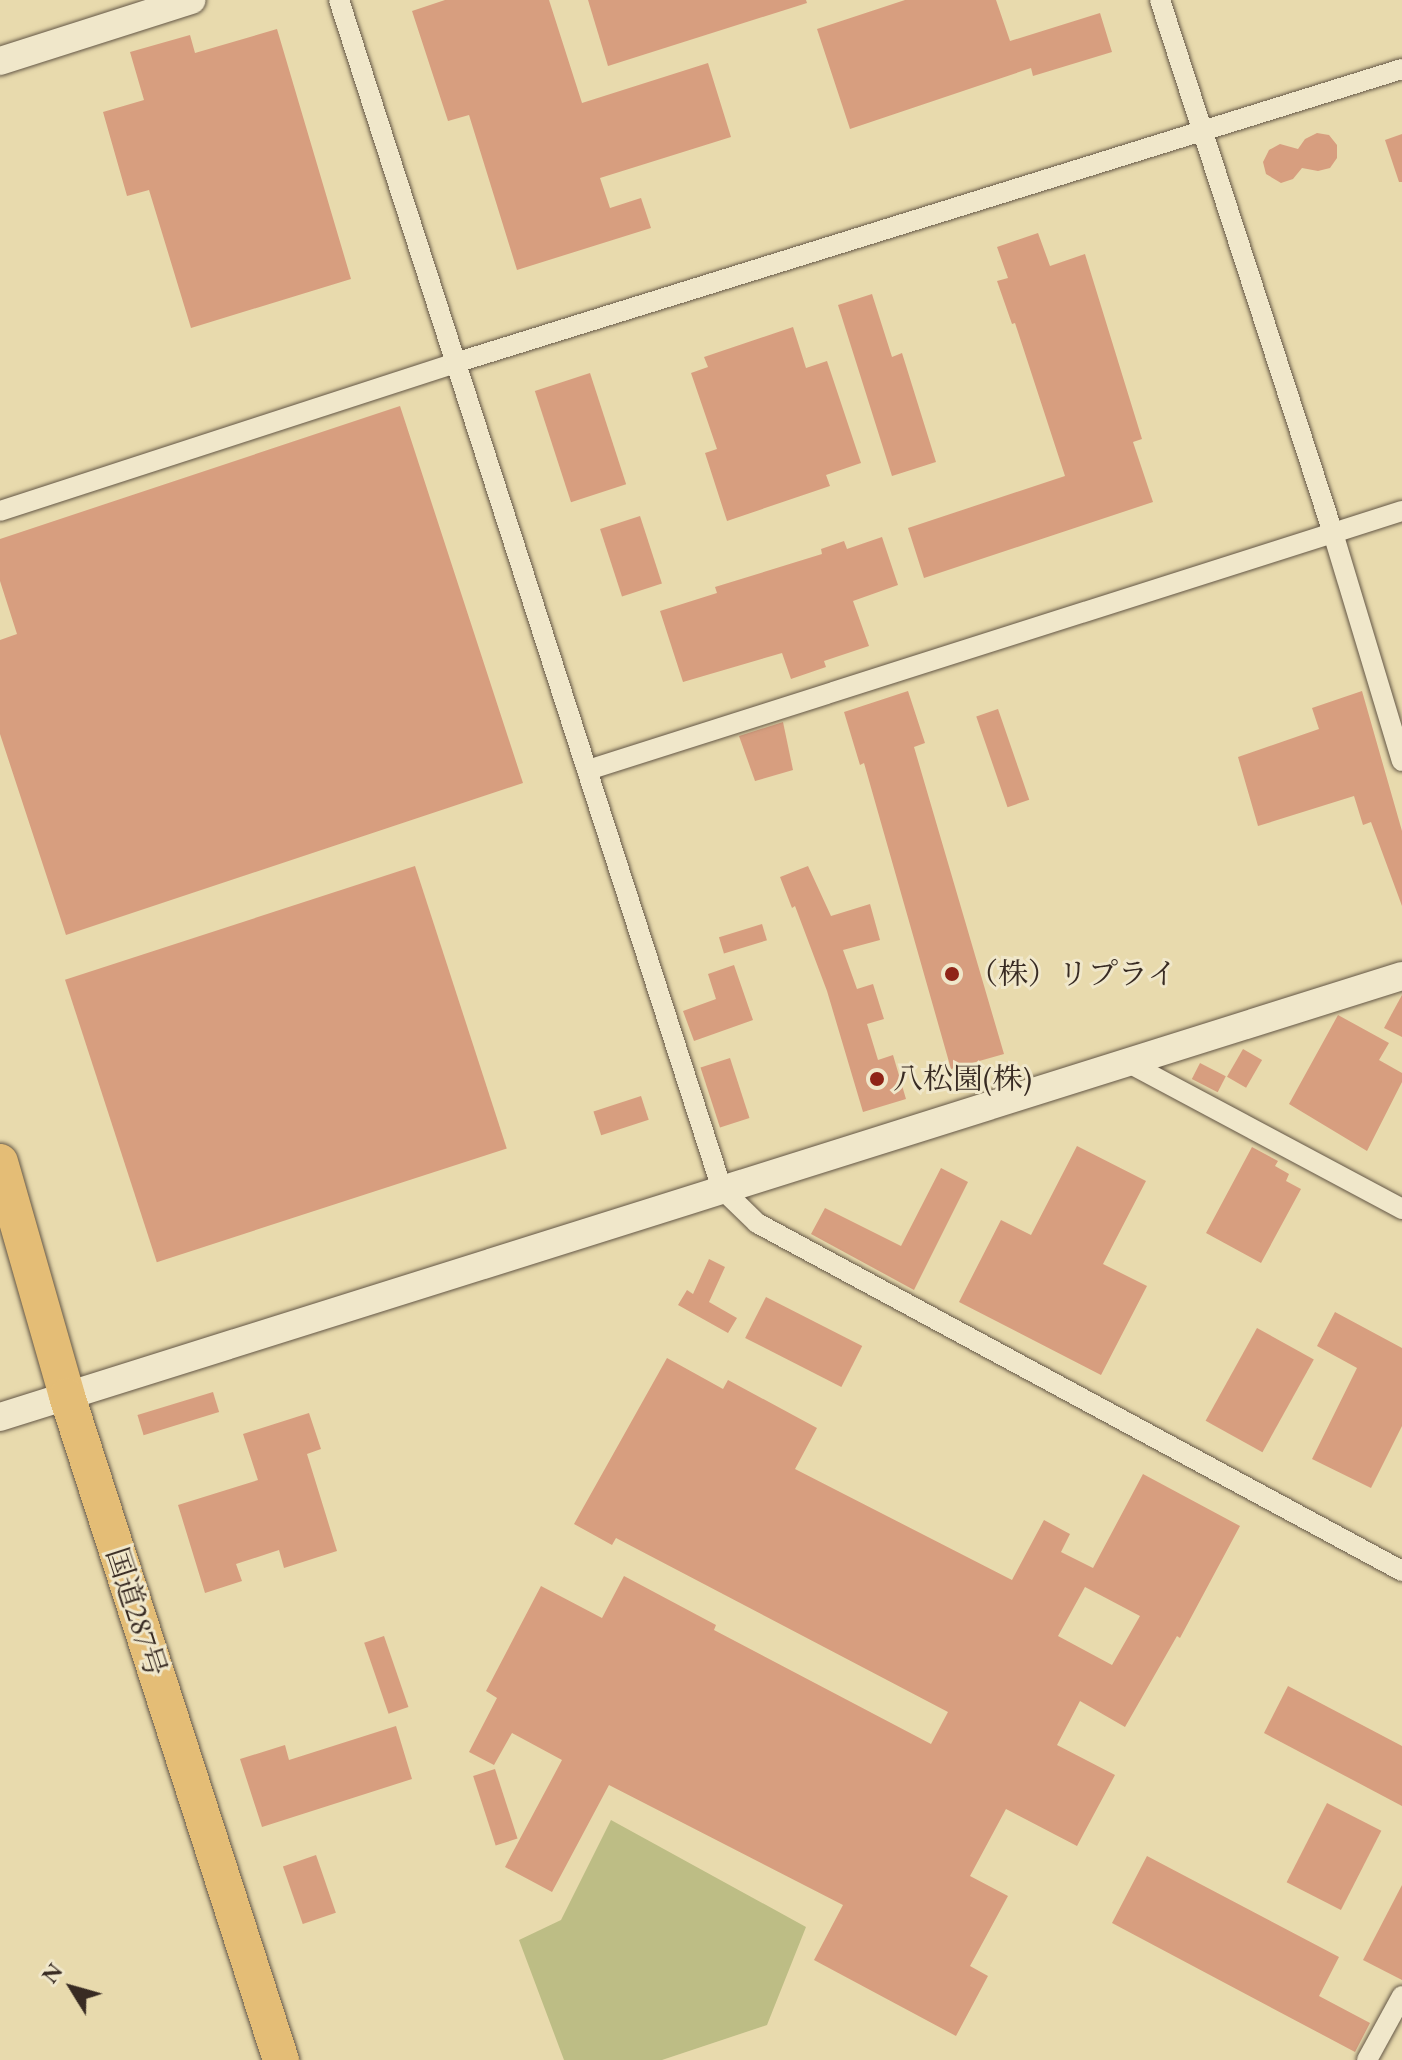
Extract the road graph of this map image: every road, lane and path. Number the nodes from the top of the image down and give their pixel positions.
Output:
1 (191, 0) edge
2 (339, 0) edge
3 (1160, 0) edge
4 (0, 61) edge
5 (1402, 69) edge
6 (1201, 133) junction
7 (455, 363) junction
8 (0, 511) edge
9 (1402, 511) edge
10 (1333, 533) junction
11 (1402, 761) edge
12 (588, 770) junction
13 (1402, 976) edge
14 (1125, 1061) junction
15 (0, 1162) edge
16 (722, 1189) junction
17 (1402, 1209) edge
18 (67, 1396) junction
19 (0, 1417) edge
20 (1402, 1571) edge
21 (1402, 1996) edge
22 (281, 2060) edge
23 (1367, 2060) edge

1 - 4 street
2 - 7 street
3 - 6 street
5 - 6 street
6 - 7 street
6 - 10 street
7 - 8 street
7 - 12 street
9 - 10 street
10 - 11 street
10 - 12 street
12 - 16 street
13 - 14 street
14 - 16 street
14 - 17 street
15 - 18 highway, 国道287号
16 - 18 street
16 - 20 street
18 - 19 street
18 - 22 highway, 国道287号
21 - 23 street

